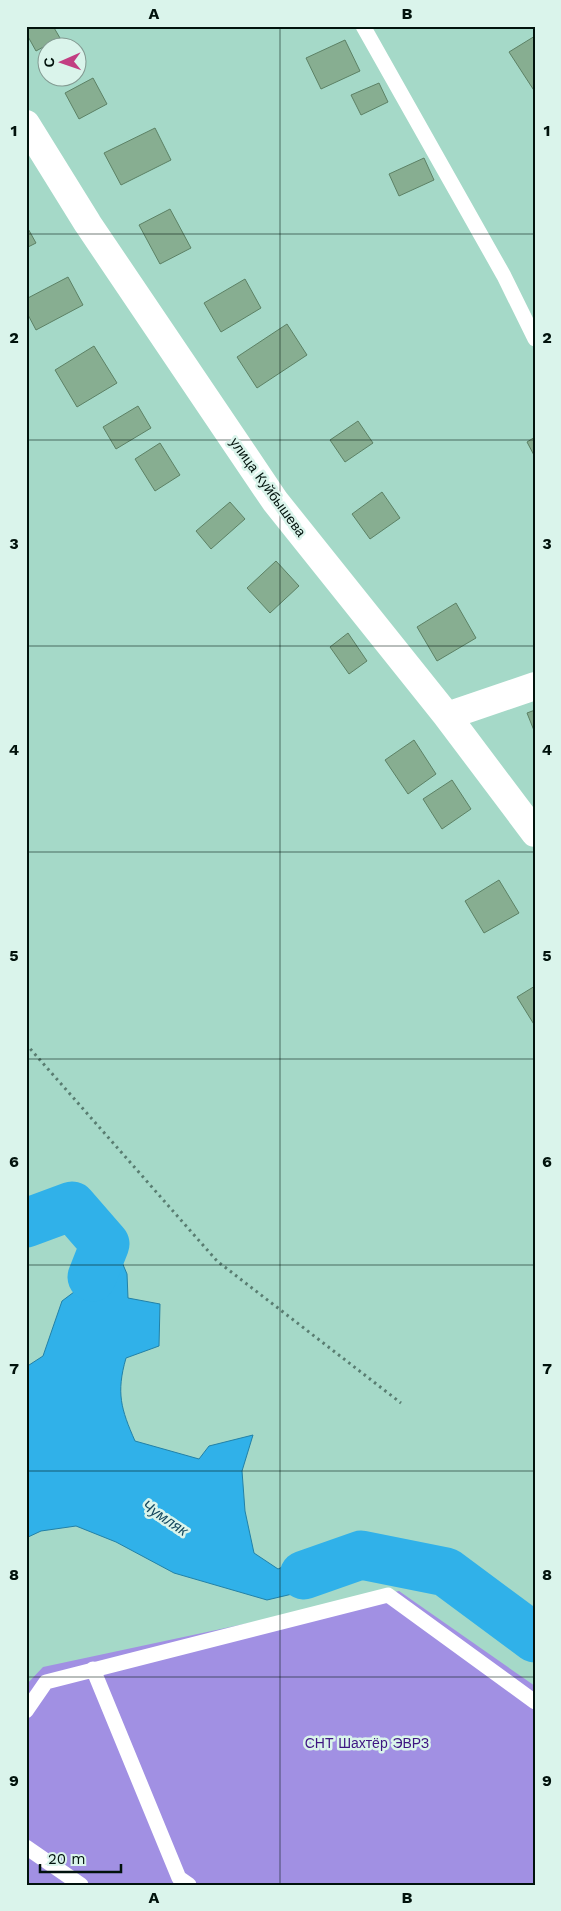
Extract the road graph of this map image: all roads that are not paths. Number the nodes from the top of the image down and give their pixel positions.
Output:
1 (363, 26) edge
2 (26, 124) edge
3 (535, 339) edge
4 (535, 686) edge
5 (446, 716) junction
6 (535, 832) edge
7 (93, 1669) junction
8 (535, 1702) edge
9 (26, 1711) edge
10 (26, 1847) edge
11 (81, 1885) edge
12 (189, 1885) edge

1 - 3 lane
2 - 5 street, улица Куйбышева
4 - 5 street
5 - 6 street, улица Куйбышева
7 - 8 lane
7 - 9 lane
7 - 12 lane
10 - 11 lane

